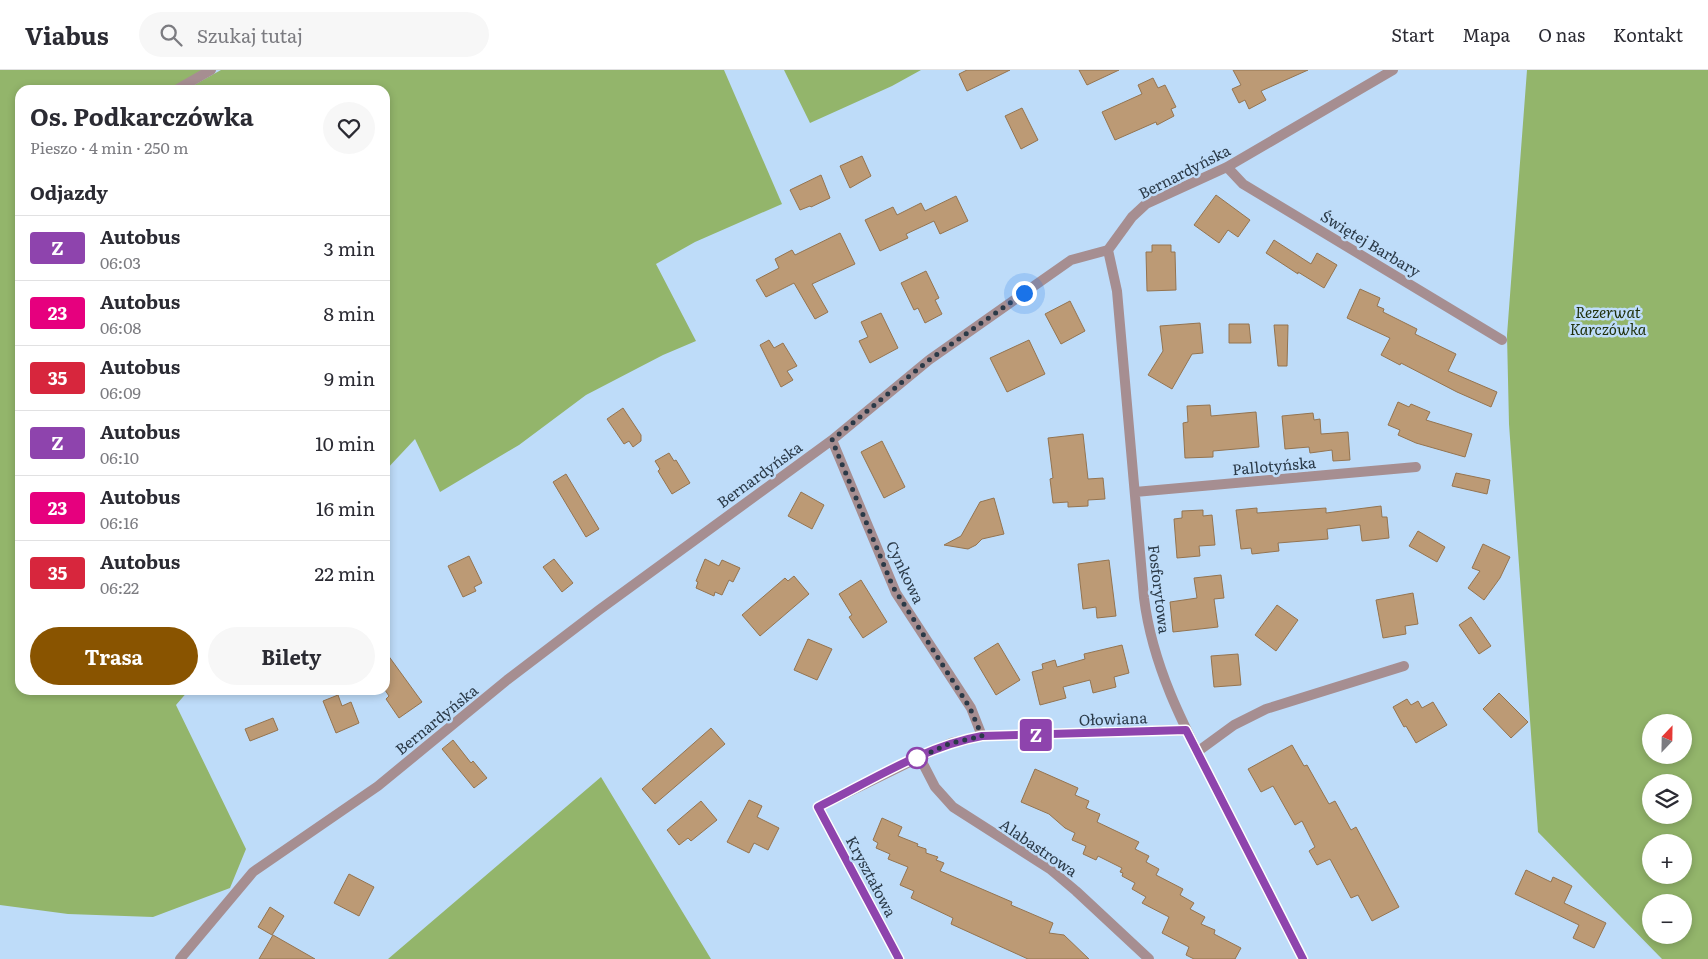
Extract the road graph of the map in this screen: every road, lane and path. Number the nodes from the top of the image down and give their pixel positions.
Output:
1 (211, 70) edge
2 (1393, 70) edge
3 (185, 85) edge
4 (1227, 167) junction
5 (1108, 250) junction
6 (1502, 340) dead end
7 (832, 440) junction
8 (1416, 466) dead end
9 (1135, 492) junction
10 (1404, 666) dead end
11 (1186, 730) junction
12 (982, 736) junction
13 (1197, 752) junction
14 (919, 756) junction
15 (818, 807) joint
16 (180, 959) edge
17 (900, 959) edge
18 (1148, 959) edge
19 (1303, 959) edge

1 - 3 street
2 - 4 street, Bernardyńska
4 - 5 street, Bernardyńska
4 - 6 street, Świętej Barbary
5 - 7 street, Bernardyńska
5 - 9 street, Fosforytowa
7 - 12 street, Cynkowa
7 - 16 street, Bernardyńska
8 - 9 street, Pallotyńska
9 - 11 street, Fosforytowa
10 - 13 street
11 - 12 street, Ołowiana
11 - 13 street, Fosforytowa
12 - 14 street, Ołowiana
13 - 19 street, Fosforytowa
14 - 15 street, Ołowiana
14 - 18 street, Alabastrowa
15 - 17 street, Kryształowa

